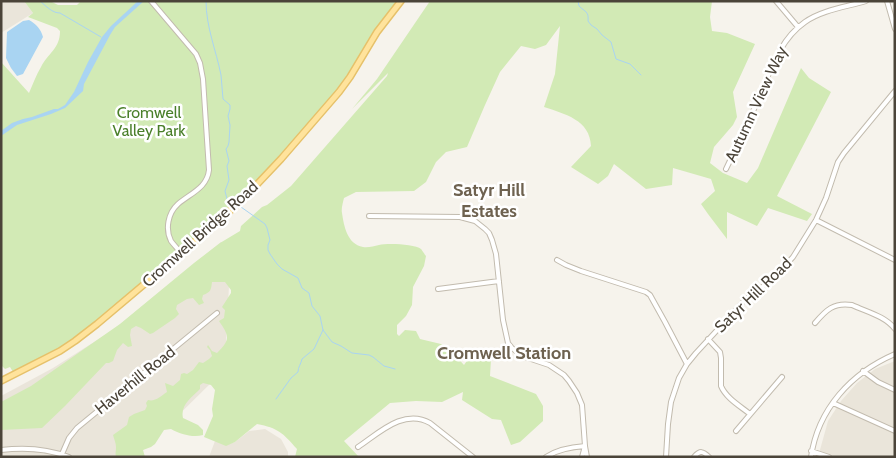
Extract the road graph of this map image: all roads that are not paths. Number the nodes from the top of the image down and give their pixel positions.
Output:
1 (401, 1) edge
2 (776, 1) edge
3 (866, 1) edge
4 (887, 1) edge
5 (152, 2) edge
6 (798, 28) junction
7 (895, 29) edge
8 (895, 91) edge
9 (726, 169) dead end
10 (370, 216) dead end
11 (816, 220) junction
12 (182, 253) junction
13 (557, 260) dead end
14 (895, 260) edge
15 (500, 281) junction
16 (438, 289) dead end
17 (217, 313) dead end
18 (815, 323) dead end
19 (895, 329) edge
20 (708, 339) junction
21 (895, 354) edge
22 (687, 364) junction
23 (863, 371) junction
24 (782, 377) dead end
25 (1, 381) edge
26 (895, 390) edge
27 (833, 403) junction
28 (750, 414) junction
29 (736, 431) dead end
30 (895, 431) edge
31 (585, 446) junction
32 (358, 448) dead end
33 (1, 450) edge
34 (812, 451) junction
35 (62, 454) junction
36 (69, 457) edge
37 (473, 457) edge
38 (546, 457) edge
39 (582, 457) edge
40 (587, 457) edge
41 (666, 457) edge
42 (694, 457) edge
43 (710, 457) edge
44 (810, 457) edge
45 (829, 457) edge

1 - 12 main road, Cromwell Bridge Road
2 - 6 street
3 - 6 street, Autumn View Way
4 - 7 street
5 - 12 street
6 - 9 street, Autumn View Way
8 - 11 street, Satyr Hill Road
10 - 15 street
11 - 14 street
11 - 20 street, Satyr Hill Road
12 - 25 main road, Cromwell Bridge Road
13 - 22 street
15 - 16 street
15 - 31 street
17 - 35 street, Haverhill Road
18 - 19 street
20 - 22 street, Satyr Hill Road
20 - 28 street
21 - 23 street
22 - 41 street, Satyr Hill Road
23 - 26 street
23 - 27 street
24 - 28 street
27 - 30 street
27 - 34 street
28 - 29 street
31 - 38 street
31 - 39 street
31 - 40 street
32 - 37 street
33 - 35 street
34 - 44 street
34 - 45 street
35 - 36 street
42 - 43 street

